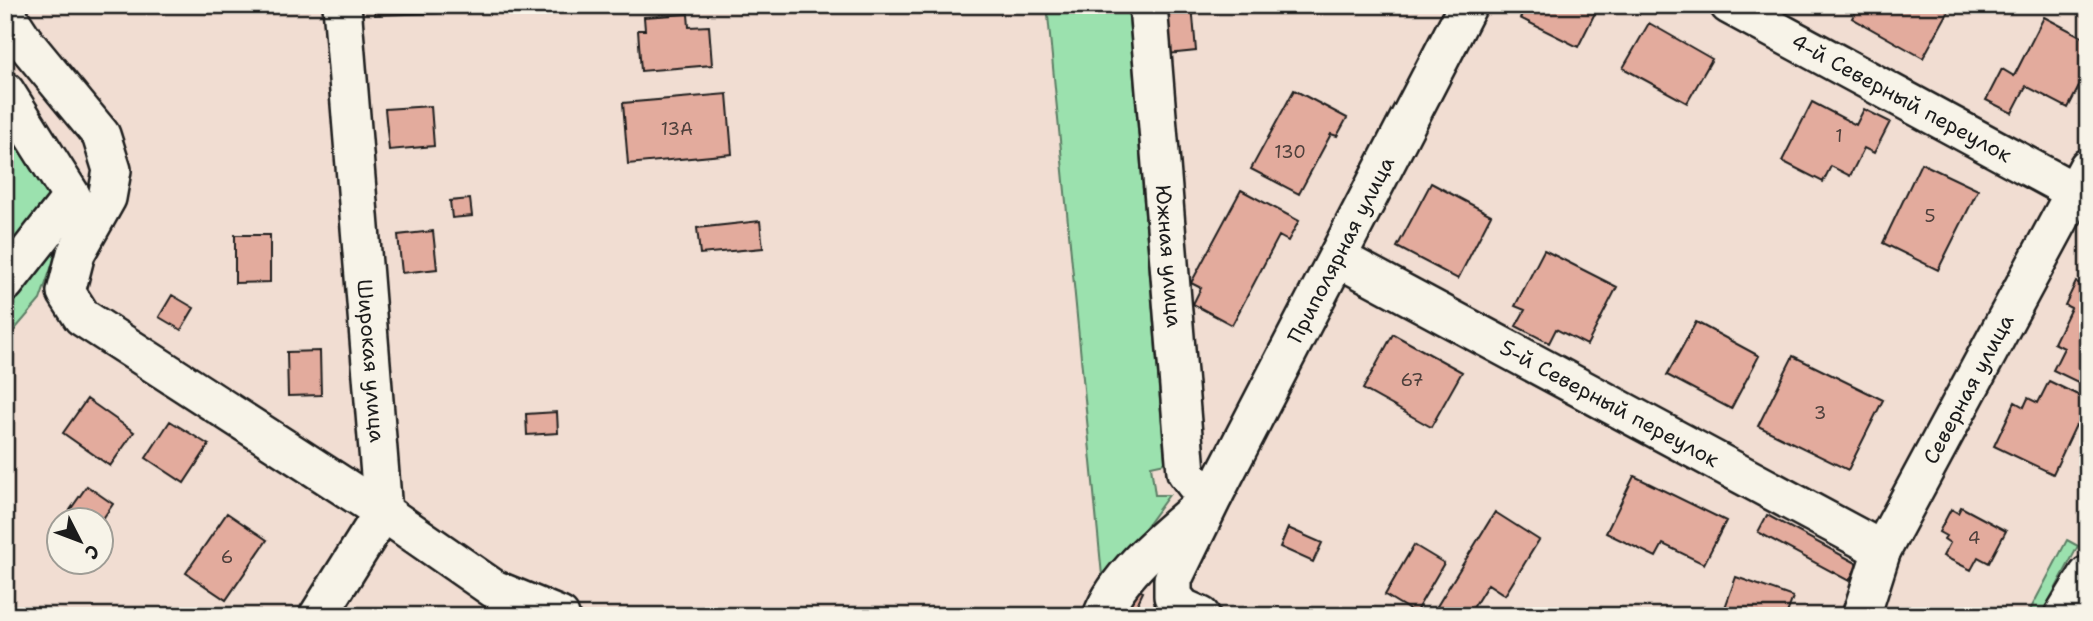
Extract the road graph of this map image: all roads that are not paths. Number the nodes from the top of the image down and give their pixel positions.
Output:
1 (342, 5) edge
2 (1148, 5) edge
3 (1468, 5) edge
4 (1730, 5) edge
5 (5, 12) edge
6 (5, 91) edge
7 (2081, 179) edge
8 (1338, 258) junction
9 (5, 283) edge
10 (1214, 495) junction
11 (383, 512) junction
12 (1882, 550) junction
13 (2088, 575) edge
14 (318, 616) edge
15 (560, 616) edge
16 (1102, 616) edge
17 (1201, 616) edge
18 (1861, 616) edge
19 (2063, 616) edge

1 - 11 street, Широкая улица
2 - 10 street, Южная улица
3 - 8 street, Приполярная улица
4 - 7 street, 4-й Северный переулок
5 - 11 street
6 - 9 street
7 - 12 street, Северная улица
8 - 10 street, Приполярная улица
8 - 12 street, 5-й Северный переулок
10 - 16 street
10 - 17 street, Приполярная улица
11 - 14 street
11 - 15 street
12 - 18 street, Северная улица
13 - 19 street

